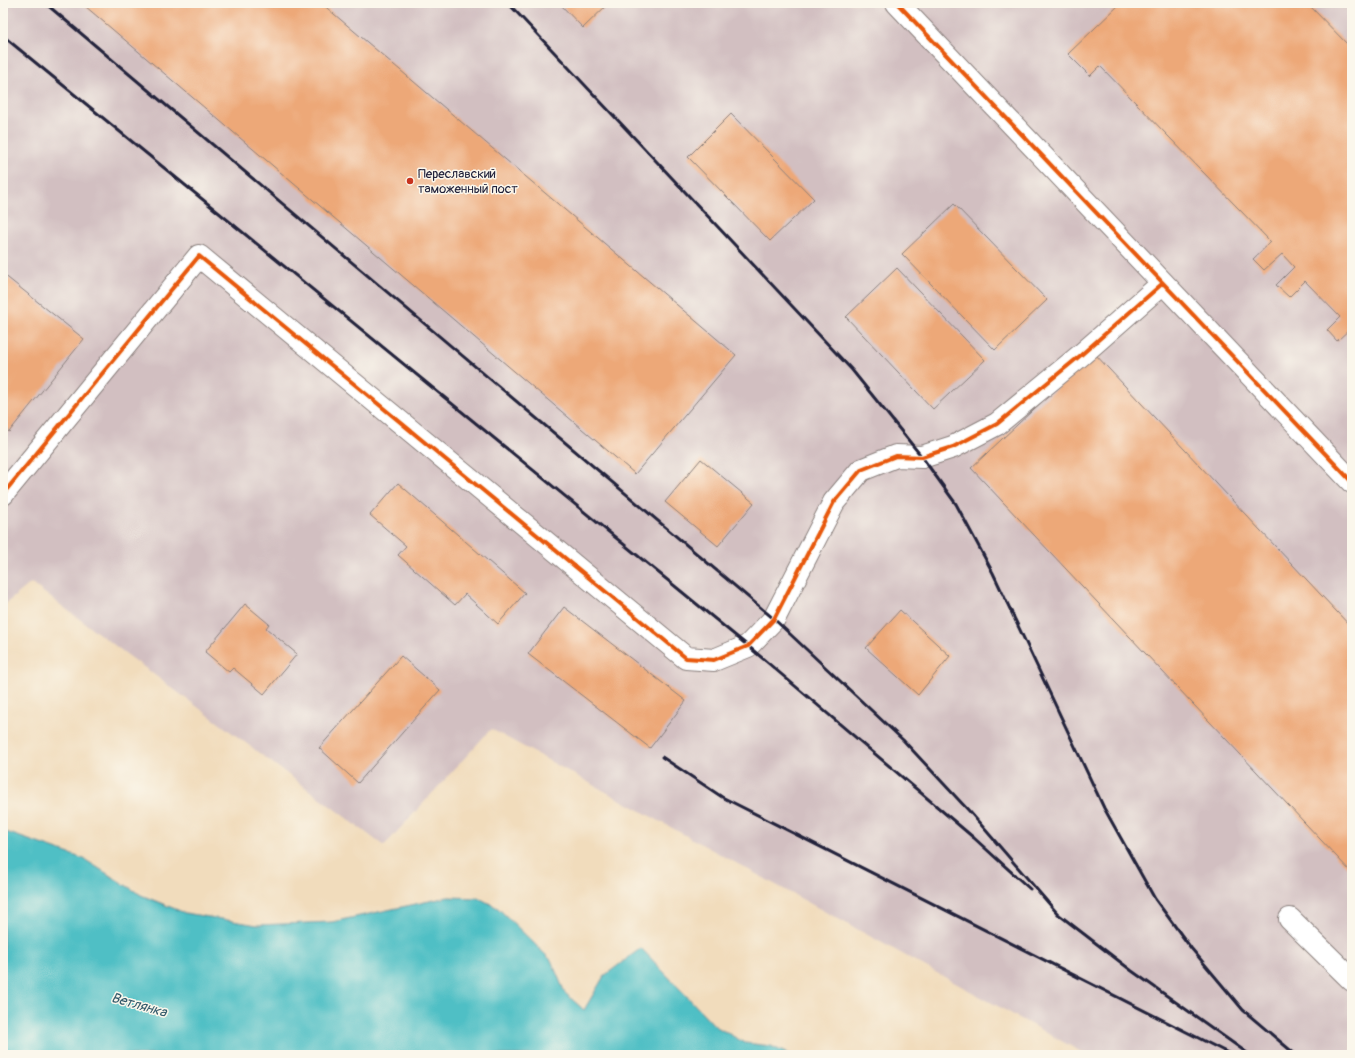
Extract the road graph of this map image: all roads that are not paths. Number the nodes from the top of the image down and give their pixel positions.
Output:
1 (897, 3) edge
2 (1163, 283) junction
3 (1352, 482) edge
4 (3, 494) edge
5 (1290, 919) dead end
6 (1352, 980) edge

1 - 2 street
2 - 3 street
2 - 4 street
5 - 6 street

